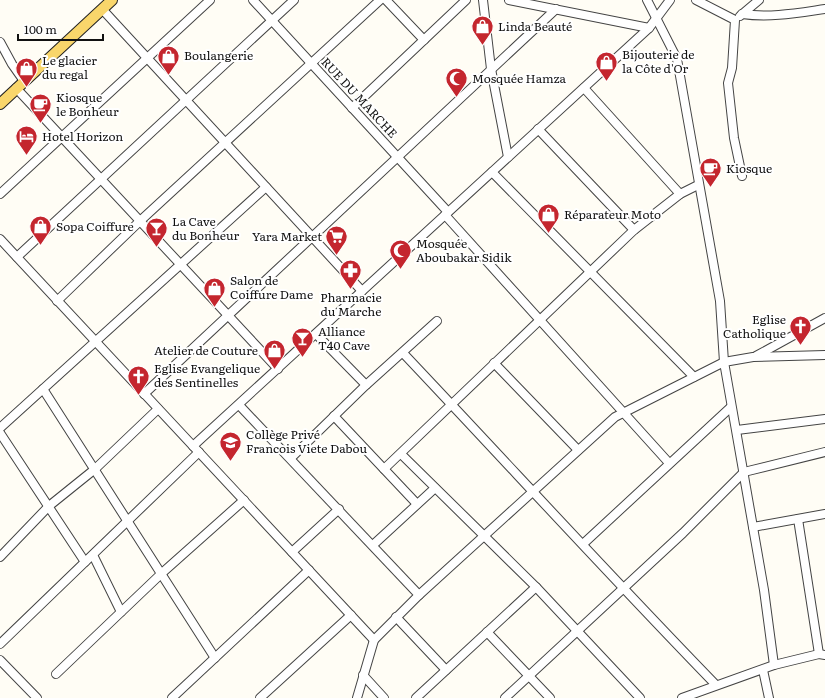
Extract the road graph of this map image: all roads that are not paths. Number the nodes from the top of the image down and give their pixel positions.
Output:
1 (112, 0) edge
2 (210, 0) edge
3 (253, 0) edge
4 (294, 0) edge
5 (380, 0) edge
6 (386, 0) edge
7 (466, 0) edge
8 (483, 0) edge
9 (509, 0) edge
10 (647, 0) edge
11 (670, 0) edge
12 (696, 0) edge
13 (759, 0) edge
14 (102, 9) junction
15 (556, 9) junction
16 (825, 9) edge
17 (742, 14) junction
18 (656, 17) junction
19 (272, 20) junction
20 (735, 20) junction
21 (649, 28) junction
22 (424, 40) junction
23 (0, 42) edge
24 (146, 57) junction
25 (311, 63) junction
26 (491, 69) junction
27 (24, 81) junction
28 (16, 88) junction
29 (584, 88) junction
30 (186, 100) junction
31 (0, 104) edge
32 (352, 108) junction
33 (538, 129) junction
34 (61, 137) junction
35 (225, 143) junction
36 (397, 157) junction
37 (508, 157) junction
38 (492, 172) junction
39 (742, 176) dead end
40 (101, 180) junction
41 (698, 185) junction
42 (266, 188) junction
43 (0, 194) edge
44 (680, 194) junction
45 (447, 214) junction
46 (140, 221) junction
47 (634, 230) junction
48 (312, 237) junction
49 (0, 239) edge
50 (17, 257) junction
51 (181, 265) junction
52 (590, 272) junction
53 (362, 291) junction
54 (57, 301) junction
55 (228, 315) junction
56 (540, 318) junction
57 (825, 318) edge
58 (437, 321) dead end
59 (316, 334) junction
60 (96, 342) junction
61 (403, 353) junction
62 (825, 355) edge
63 (754, 357) junction
64 (724, 362) junction
65 (494, 363) junction
66 (278, 369) junction
67 (694, 376) junction
68 (366, 385) junction
69 (43, 389) junction
70 (144, 394) junction
71 (239, 404) junction
72 (453, 405) junction
73 (731, 406) junction
74 (158, 409) junction
75 (624, 412) junction
76 (334, 416) junction
77 (825, 419) edge
78 (0, 428) edge
79 (737, 430) junction
80 (0, 433) edge
81 (196, 449) junction
82 (578, 450) junction
83 (825, 452) edge
84 (401, 454) junction
85 (291, 458) junction
86 (669, 463) junction
87 (95, 469) junction
88 (384, 469) junction
89 (744, 472) junction
90 (434, 488) junction
91 (534, 492) junction
92 (244, 500) junction
93 (417, 504) junction
94 (49, 506) junction
95 (339, 509) junction
96 (825, 514) edge
97 (798, 519) junction
98 (128, 520) junction
99 (753, 527) junction
100 (484, 537) junction
101 (583, 544) junction
102 (373, 545) junction
103 (292, 552) junction
104 (1, 554) edge
105 (93, 555) junction
106 (85, 562) junction
107 (309, 570) junction
108 (162, 573) junction
109 (536, 587) junction
110 (623, 589) junction
111 (419, 595) junction
112 (121, 612) junction
113 (351, 615) junction
114 (396, 617) junction
115 (579, 631) junction
116 (488, 632) junction
117 (374, 640) junction
118 (1, 641) edge
119 (822, 655) edge
120 (215, 658) junction
121 (0, 660) edge
122 (774, 666) junction
123 (446, 670) junction
124 (763, 670) junction
125 (56, 674) dead end
126 (363, 675) junction
127 (529, 676) junction
128 (716, 685) junction
129 (356, 697) edge
130 (37, 698) edge
131 (172, 698) edge
132 (260, 698) edge
133 (384, 698) edge
134 (416, 698) edge
135 (506, 698) edge
136 (550, 698) edge
137 (640, 698) edge
138 (682, 698) edge
139 (769, 698) edge

1 - 14 main road
2 - 24 street
3 - 19 street, RUE DU MARCHE
4 - 19 street
5 - 25 street
6 - 22 street
7 - 22 street
8 - 26 street
9 - 15 street
10 - 18 street
11 - 18 street
12 - 20 street
13 - 17 street
14 - 24 street
14 - 27 main road
15 - 21 street
15 - 26 street
16 - 17 street
17 - 20 street
18 - 21 street
18 - 41 street
19 - 25 street, RUE DU MARCHE
19 - 30 street
20 - 39 street
21 - 29 street
22 - 32 street
23 - 27 street
24 - 30 street
24 - 34 street
25 - 32 street, RUE DU MARCHE
25 - 35 street
26 - 36 street
26 - 37 street
27 - 28 main road
28 - 31 main road
28 - 34 street
29 - 33 street
29 - 44 street
30 - 35 street
30 - 40 street
32 - 36 street, RUE DU MARCHE
33 - 37 street
33 - 47 street
34 - 40 street
34 - 43 street
35 - 42 street
35 - 46 street
36 - 45 street, RUE DU MARCHE
36 - 48 street
37 - 38 street
38 - 45 street
38 - 52 street
40 - 46 street
40 - 50 street
41 - 44 street
41 - 64 street
42 - 48 street
42 - 51 street
44 - 47 street
45 - 53 street
45 - 56 street, RUE DU MARCHE
46 - 51 street
46 - 54 street
47 - 52 street
48 - 53 street
48 - 55 street
49 - 50 street
50 - 54 street
51 - 55 street
51 - 60 street
52 - 56 street
52 - 67 street
53 - 59 street
54 - 60 street
55 - 66 street
55 - 70 street
56 - 65 street
56 - 75 street, RUE DU MARCHE
57 - 63 street
58 - 61 street
59 - 66 street
59 - 68 street
60 - 69 street
60 - 70 street
61 - 68 street
61 - 72 street
62 - 63 street
63 - 64 street
64 - 67 street
64 - 73 street
65 - 72 street
65 - 82 street
66 - 71 street
67 - 75 street
68 - 76 street
69 - 78 street
69 - 87 street
70 - 74 street
71 - 81 street
71 - 85 street
72 - 84 street
72 - 91 street
73 - 79 street
73 - 86 street
74 - 81 street
74 - 87 street
75 - 82 street
75 - 86 street, RUE DU MARCHE
76 - 85 street
76 - 88 street
77 - 79 street
79 - 89 street
80 - 94 street
81 - 92 street
81 - 98 street
82 - 91 street
83 - 89 street
84 - 88 street
84 - 90 street
85 - 95 street
86 - 101 street
87 - 94 street
87 - 98 street
88 - 93 street
89 - 99 street
89 - 110 street
90 - 93 street
90 - 100 street
91 - 100 street
91 - 101 street
92 - 103 street
92 - 108 street
93 - 102 street
94 - 104 street
94 - 106 street
95 - 102 street
95 - 103 street
96 - 97 street
97 - 99 street
97 - 119 street
98 - 105 street
98 - 108 street
99 - 122 street
100 - 109 street
100 - 111 street
101 - 110 street
102 - 111 street
103 - 107 street
105 - 106 street
105 - 112 street
106 - 118 street
107 - 113 street
107 - 120 street
108 - 112 street
108 - 120 street
109 - 115 street
109 - 116 street
110 - 115 street
110 - 128 street
111 - 114 street
112 - 125 street
113 - 117 street
113 - 132 street
114 - 117 street
114 - 123 street
115 - 127 street
115 - 137 street
116 - 123 street
116 - 127 street
117 - 126 street
119 - 122 street
120 - 131 street
121 - 130 street
122 - 124 street
123 - 134 street
124 - 128 street
124 - 139 street
126 - 129 street
126 - 133 street
127 - 135 street
127 - 136 street
128 - 138 street

